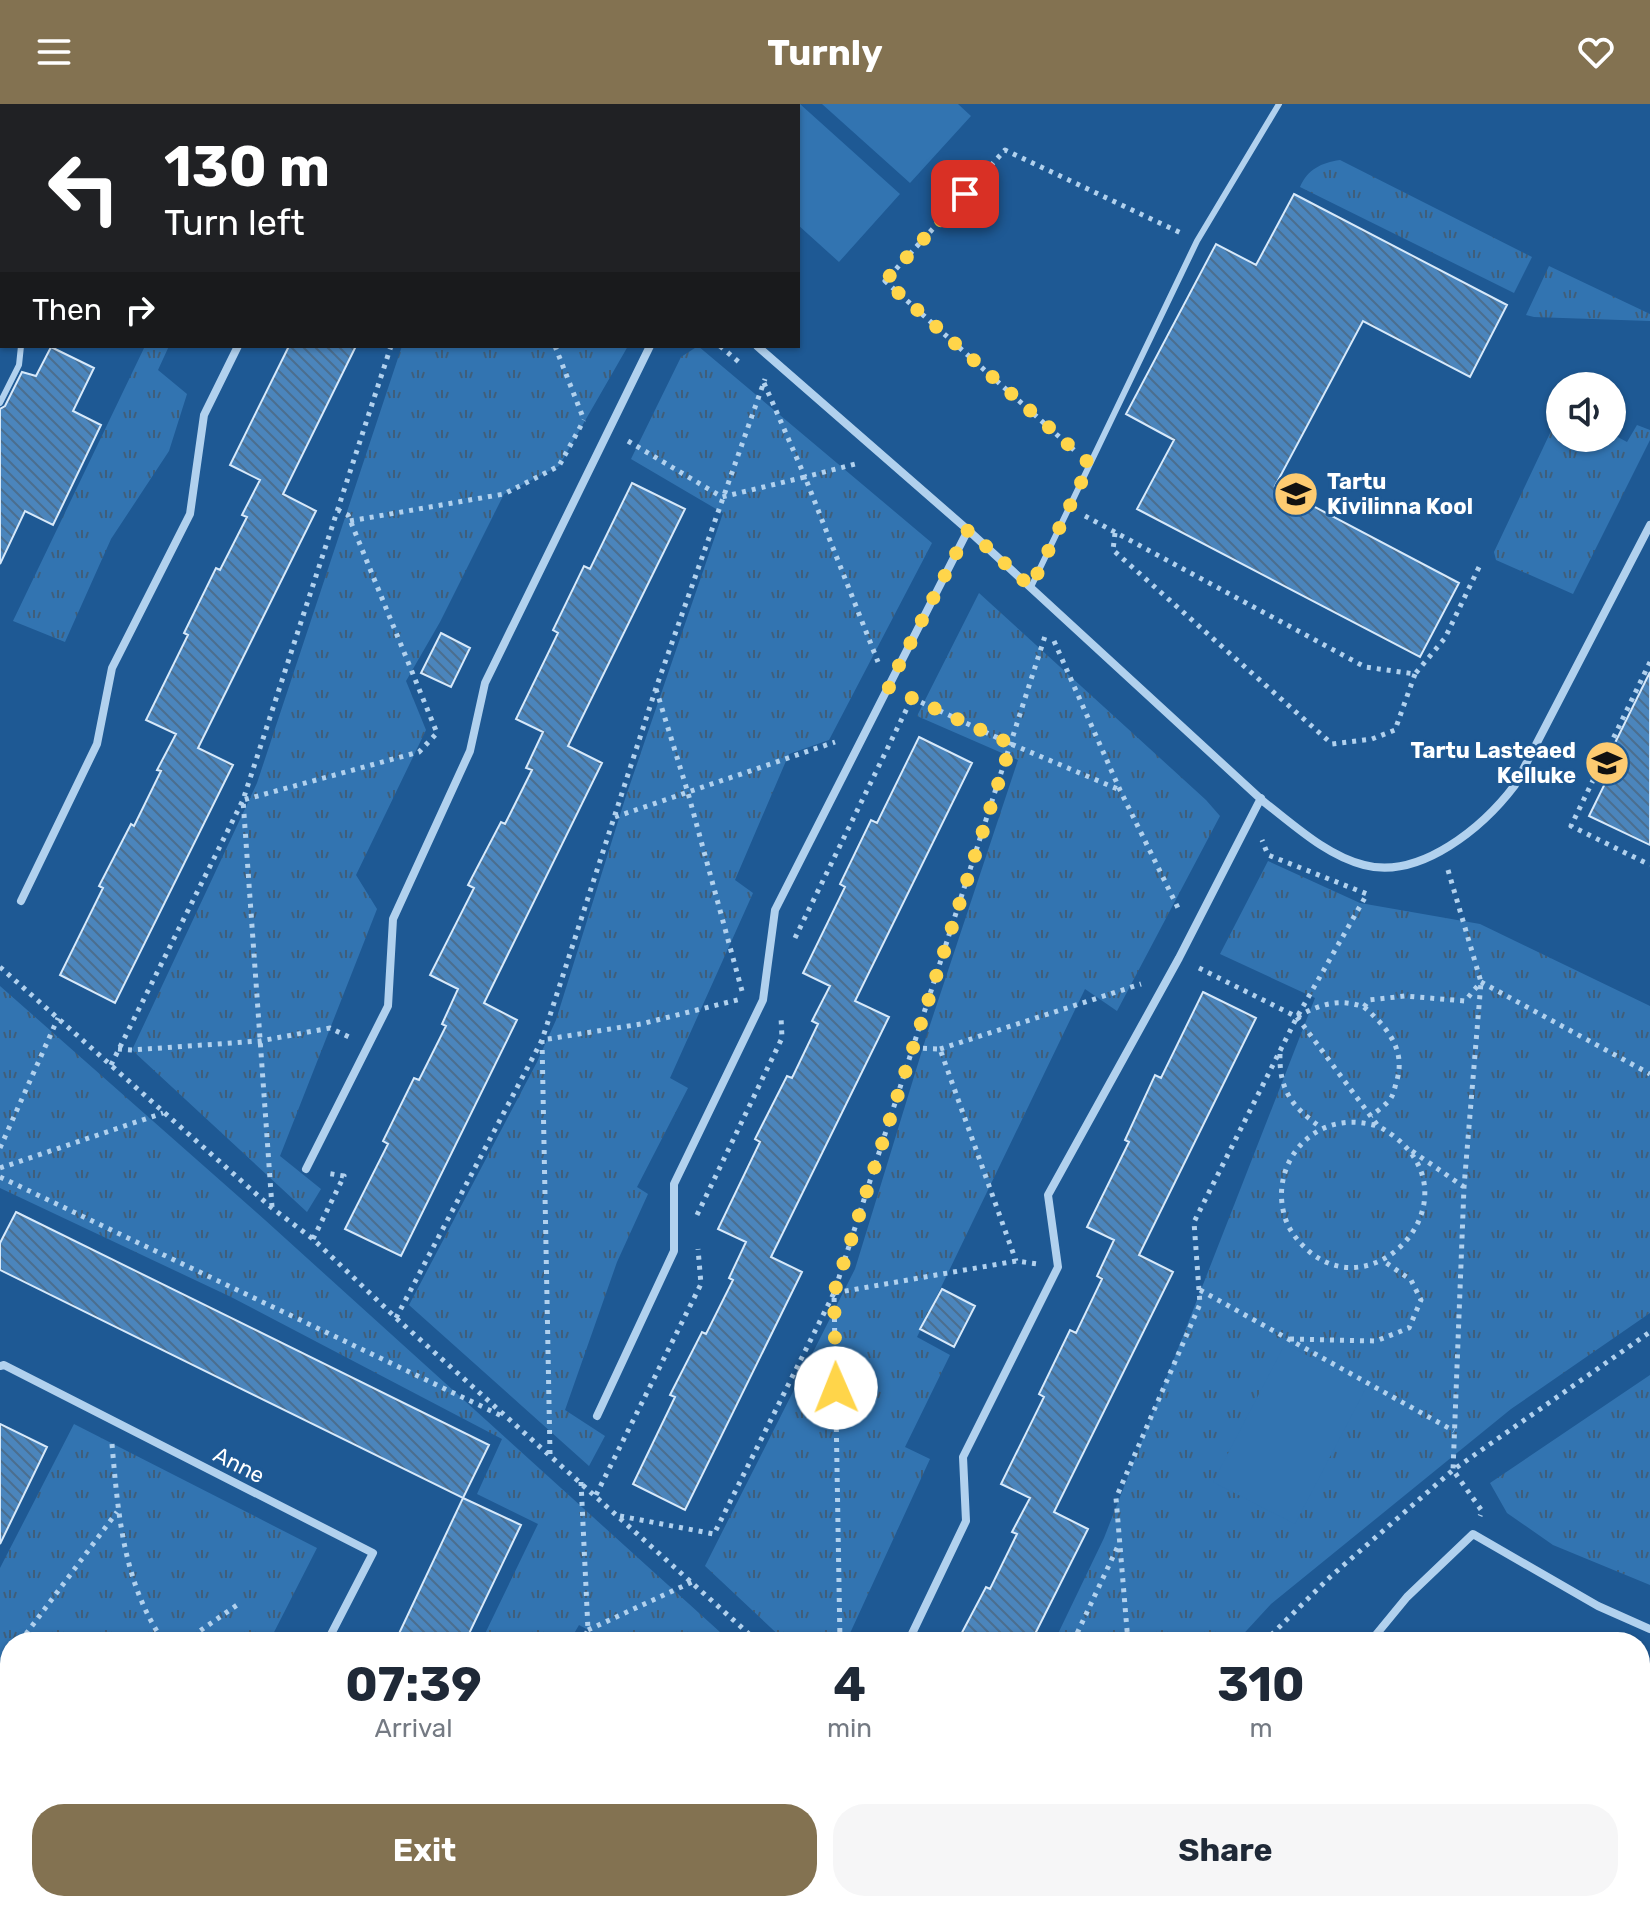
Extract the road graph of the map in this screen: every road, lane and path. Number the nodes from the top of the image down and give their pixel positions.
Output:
1 (1279, 104) edge
2 (1197, 241) junction
3 (21, 348) edge
4 (237, 348) edge
5 (390, 348) edge
6 (556, 348) edge
7 (649, 348) edge
8 (759, 348) edge
9 (772, 360) junction
10 (764, 383) junction
11 (0, 403) edge
12 (584, 420) junction
13 (609, 429) junction
14 (598, 454) junction
15 (855, 464) dead end
16 (1090, 464) junction
17 (805, 477) junction
18 (722, 497) junction
19 (1069, 508) junction
20 (338, 510) junction
21 (350, 521) junction
22 (1650, 525) edge
23 (968, 530) junction
24 (1115, 533) junction
25 (1481, 563) dead end
26 (1031, 587) junction
27 (1046, 633) dead end
28 (1054, 641) dead end
29 (878, 662) junction
30 (1650, 662) edge
31 (1415, 674) junction
32 (871, 676) dead end
33 (888, 687) junction
34 (656, 688) junction
35 (912, 698) junction
36 (841, 730) dead end
37 (1011, 744) junction
38 (1120, 790) junction
39 (688, 793) junction
40 (1261, 798) junction
41 (243, 800) junction
42 (614, 818) junction
43 (1440, 850) junction
44 (1650, 865) edge
45 (1367, 894) dead end
46 (21, 901) dead end
47 (1190, 932) junction
48 (792, 946) dead end
49 (1179, 958) junction
50 (0, 967) edge
51 (1168, 975) junction
52 (1481, 982) junction
53 (1364, 1007) junction
54 (781, 1012) dead end
55 (1297, 1017) junction
56 (58, 1018) junction
57 (542, 1040) junction
58 (260, 1041) junction
59 (368, 1046) junction
60 (913, 1048) junction
61 (118, 1049) junction
62 (940, 1049) junction
63 (1280, 1053) junction
64 (111, 1065) junction
65 (1650, 1074) edge
66 (164, 1112) junction
67 (1371, 1116) junction
68 (1378, 1126) junction
69 (1322, 1128) junction
70 (0, 1148) edge
71 (1408, 1148) junction
72 (0, 1168) edge
73 (306, 1169) joint
74 (0, 1177) edge
75 (1464, 1187) junction
76 (272, 1208) junction
77 (696, 1218) dead end
78 (313, 1239) junction
79 (698, 1244) dead end
80 (1382, 1260) junction
81 (1016, 1261) junction
82 (1058, 1267) junction
83 (1199, 1289) junction
84 (834, 1293) junction
85 (396, 1318) junction
86 (1650, 1332) edge
87 (1289, 1339) junction
88 (0, 1366) edge
89 (597, 1416) dead end
90 (110, 1419) junction
91 (513, 1421) junction
92 (1454, 1431) junction
93 (550, 1455) junction
94 (1453, 1470) junction
95 (581, 1482) junction
96 (596, 1495) junction
97 (118, 1511) junction
98 (620, 1516) junction
99 (1473, 1534) junction
100 (1119, 1545) junction
101 (692, 1582) junction
102 (240, 1603) dead end
103 (1650, 1629) edge
104 (588, 1630) joint
105 (27, 1632) edge
106 (157, 1632) edge
107 (198, 1632) edge
108 (332, 1632) edge
109 (747, 1632) edge
110 (840, 1632) edge
111 (913, 1632) edge
112 (1078, 1632) edge
113 (1127, 1632) edge
114 (1274, 1632) edge
115 (1378, 1632) edge

1 - 2 lane
2 - 16 lane
2 - 16 path
3 - 11 lane
4 - 46 street
5 - 20 path
6 - 12 path
7 - 13 street
8 - 9 street
9 - 10 path
9 - 23 street
10 - 17 path
10 - 18 path
12 - 14 path
12 - 21 path
13 - 14 street
13 - 18 path
14 - 59 street
15 - 17 path
16 - 19 lane
17 - 18 path
17 - 29 path
18 - 34 path
19 - 24 path
19 - 26 lane
20 - 21 path
20 - 41 path
21 - 41 path
22 - 43 street
23 - 26 street
23 - 33 street
24 - 31 path
24 - 31 path
25 - 31 path
26 - 40 street
27 - 37 path
28 - 38 path
29 - 32 path
29 - 33 path
30 - 44 path
33 - 35 path
33 - 89 street
34 - 39 path
34 - 42 path
35 - 37 path
35 - 48 path
36 - 39 path
37 - 38 path
37 - 60 path
38 - 47 path
39 - 42 path
39 - 57 path
40 - 43 street
40 - 47 street
41 - 58 path
41 - 61 path
42 - 57 path
43 - 52 path
45 - 55 path
47 - 49 street
49 - 51 street
49 - 55 path
50 - 56 path
51 - 62 path
51 - 82 street
52 - 53 path
52 - 65 path
52 - 75 path
53 - 55 path
53 - 67 path
54 - 77 path
55 - 63 path
55 - 67 path
56 - 64 path
56 - 70 path
57 - 85 path
57 - 93 path
58 - 59 path
58 - 61 path
58 - 76 path
59 - 73 street
60 - 62 path
60 - 84 path
61 - 64 path
62 - 81 path
63 - 69 path
63 - 83 path
64 - 66 path
66 - 72 path
66 - 76 path
67 - 68 path
68 - 69 path
68 - 71 path
69 - 80 path
71 - 75 path
71 - 80 path
73 - 78 path
74 - 91 path
75 - 92 path
76 - 78 path
78 - 85 path
79 - 96 path
80 - 87 path
81 - 82 path
81 - 84 path
82 - 111 street
83 - 87 path
83 - 100 path
84 - 98 path
84 - 110 path
85 - 91 path
86 - 94 path
87 - 92 path
88 - 90 street, Anne
90 - 97 path
90 - 108 street, Anne
91 - 93 path
92 - 94 path
93 - 95 path
94 - 99 path
94 - 114 path
95 - 96 path
95 - 104 path
96 - 98 path
97 - 105 path
97 - 106 path
98 - 101 path
99 - 103 street
99 - 115 street
100 - 112 path
100 - 113 path
101 - 104 path
101 - 109 path
102 - 107 path

